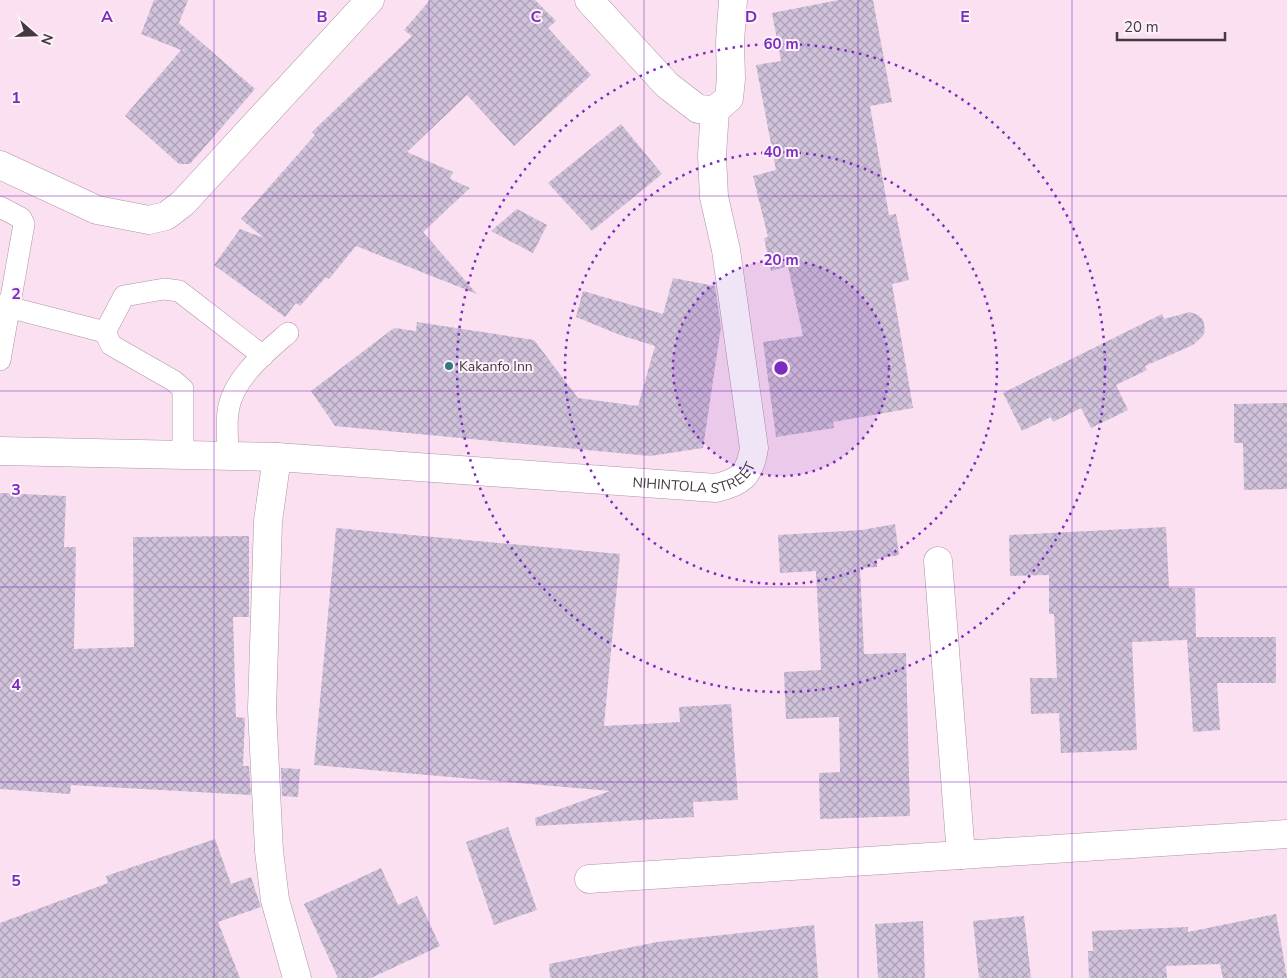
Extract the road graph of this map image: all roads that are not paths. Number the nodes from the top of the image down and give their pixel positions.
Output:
1 (370, 0) edge
2 (588, 0) edge
3 (733, 0) edge
4 (715, 110) junction
5 (0, 165) edge
6 (0, 207) edge
7 (5, 306) edge
8 (105, 332) junction
9 (288, 333) dead end
10 (263, 356) junction
11 (0, 360) edge
12 (0, 452) edge
13 (184, 454) junction
14 (228, 455) junction
15 (277, 457) junction
16 (938, 561) dead end
17 (1287, 834) edge
18 (961, 855) junction
19 (590, 878) dead end
20 (296, 978) edge

1 - 5 street
2 - 4 street
3 - 4 street
4 - 15 street, NIHINTOLA STREET
6 - 7 lane
7 - 8 lane
7 - 11 lane
8 - 10 lane
8 - 13 lane
9 - 10 lane
10 - 14 lane
12 - 13 street, NIHINTOLA STREET
13 - 14 street, NIHINTOLA STREET
14 - 15 street, NIHINTOLA STREET
15 - 20 street
16 - 18 street
17 - 18 street
18 - 19 street

